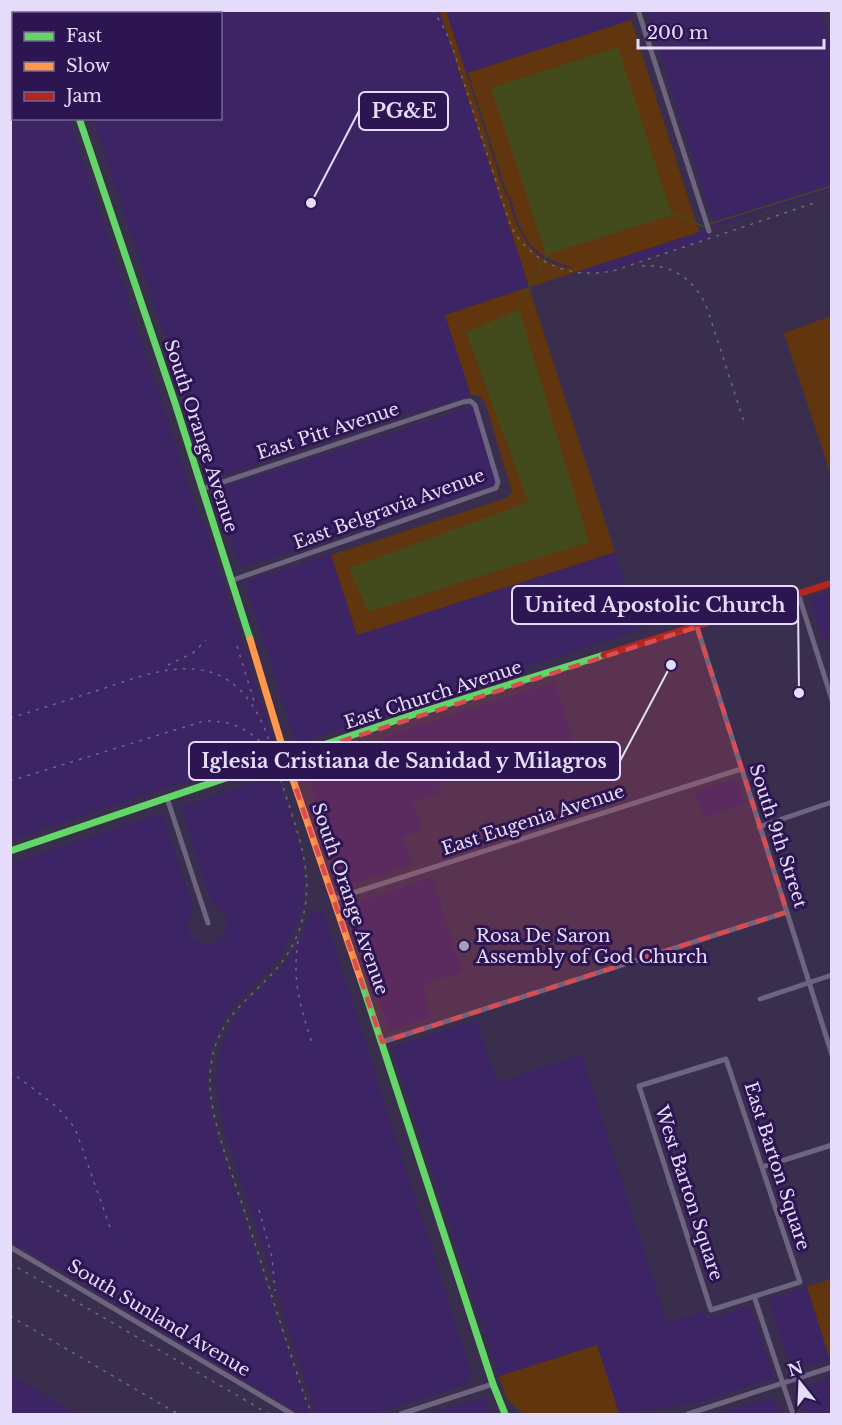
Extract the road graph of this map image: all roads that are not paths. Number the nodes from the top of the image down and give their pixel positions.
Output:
1 (638, 10) edge
2 (80, 120) edge
3 (709, 231) dead end
4 (463, 402) joint
5 (202, 489) junction
6 (233, 580) junction
7 (831, 583) edge
8 (798, 593) junction
9 (697, 627) junction
10 (831, 700) edge
11 (286, 759) junction
12 (741, 770) junction
13 (167, 798) junction
14 (831, 802) edge
15 (759, 826) junction
16 (10, 851) edge
17 (334, 899) junction
18 (787, 912) junction
19 (208, 923) dead end
20 (831, 975) edge
21 (808, 982) junction
22 (760, 999) dead end
23 (382, 1042) junction
24 (831, 1055) edge
25 (726, 1059) joint
26 (831, 1145) edge
27 (762, 1167) junction
28 (10, 1247) edge
29 (754, 1296) junction
30 (831, 1367) edge
31 (493, 1384) junction
32 (782, 1384) junction
33 (292, 1414) edge
34 (401, 1414) edge
35 (505, 1414) edge
36 (688, 1414) edge
37 (792, 1414) edge

1 - 3 street
2 - 5 street, South Orange Avenue
4 - 5 street, East Pitt Avenue
4 - 6 street, East Belgravia Avenue
5 - 6 street, South Orange Avenue
6 - 11 street, South Orange Avenue
7 - 8 street, East Church Avenue
8 - 9 street, East Church Avenue
8 - 10 street
9 - 11 street, East Church Avenue
9 - 12 street, South 9th Street
11 - 13 street, East Church Avenue
11 - 17 street, South Orange Avenue
12 - 15 street, South 9th Street
12 - 17 street, East Eugenia Avenue
13 - 16 street, East Church Avenue
13 - 19 street
14 - 15 street
15 - 18 street, South 9th Street
17 - 23 street, South Orange Avenue
18 - 21 street, South 9th Street
18 - 23 street
20 - 21 street
21 - 22 street
21 - 24 street, South 9th Street
23 - 31 street, South Orange Avenue
25 - 27 street, East Barton Square
25 - 29 street, West Barton Square
26 - 27 street
27 - 29 street, East Barton Square
28 - 33 street, South Sunland Avenue
29 - 32 street
30 - 32 street
31 - 34 street
31 - 35 street, South Orange Avenue
32 - 36 street
32 - 37 street

